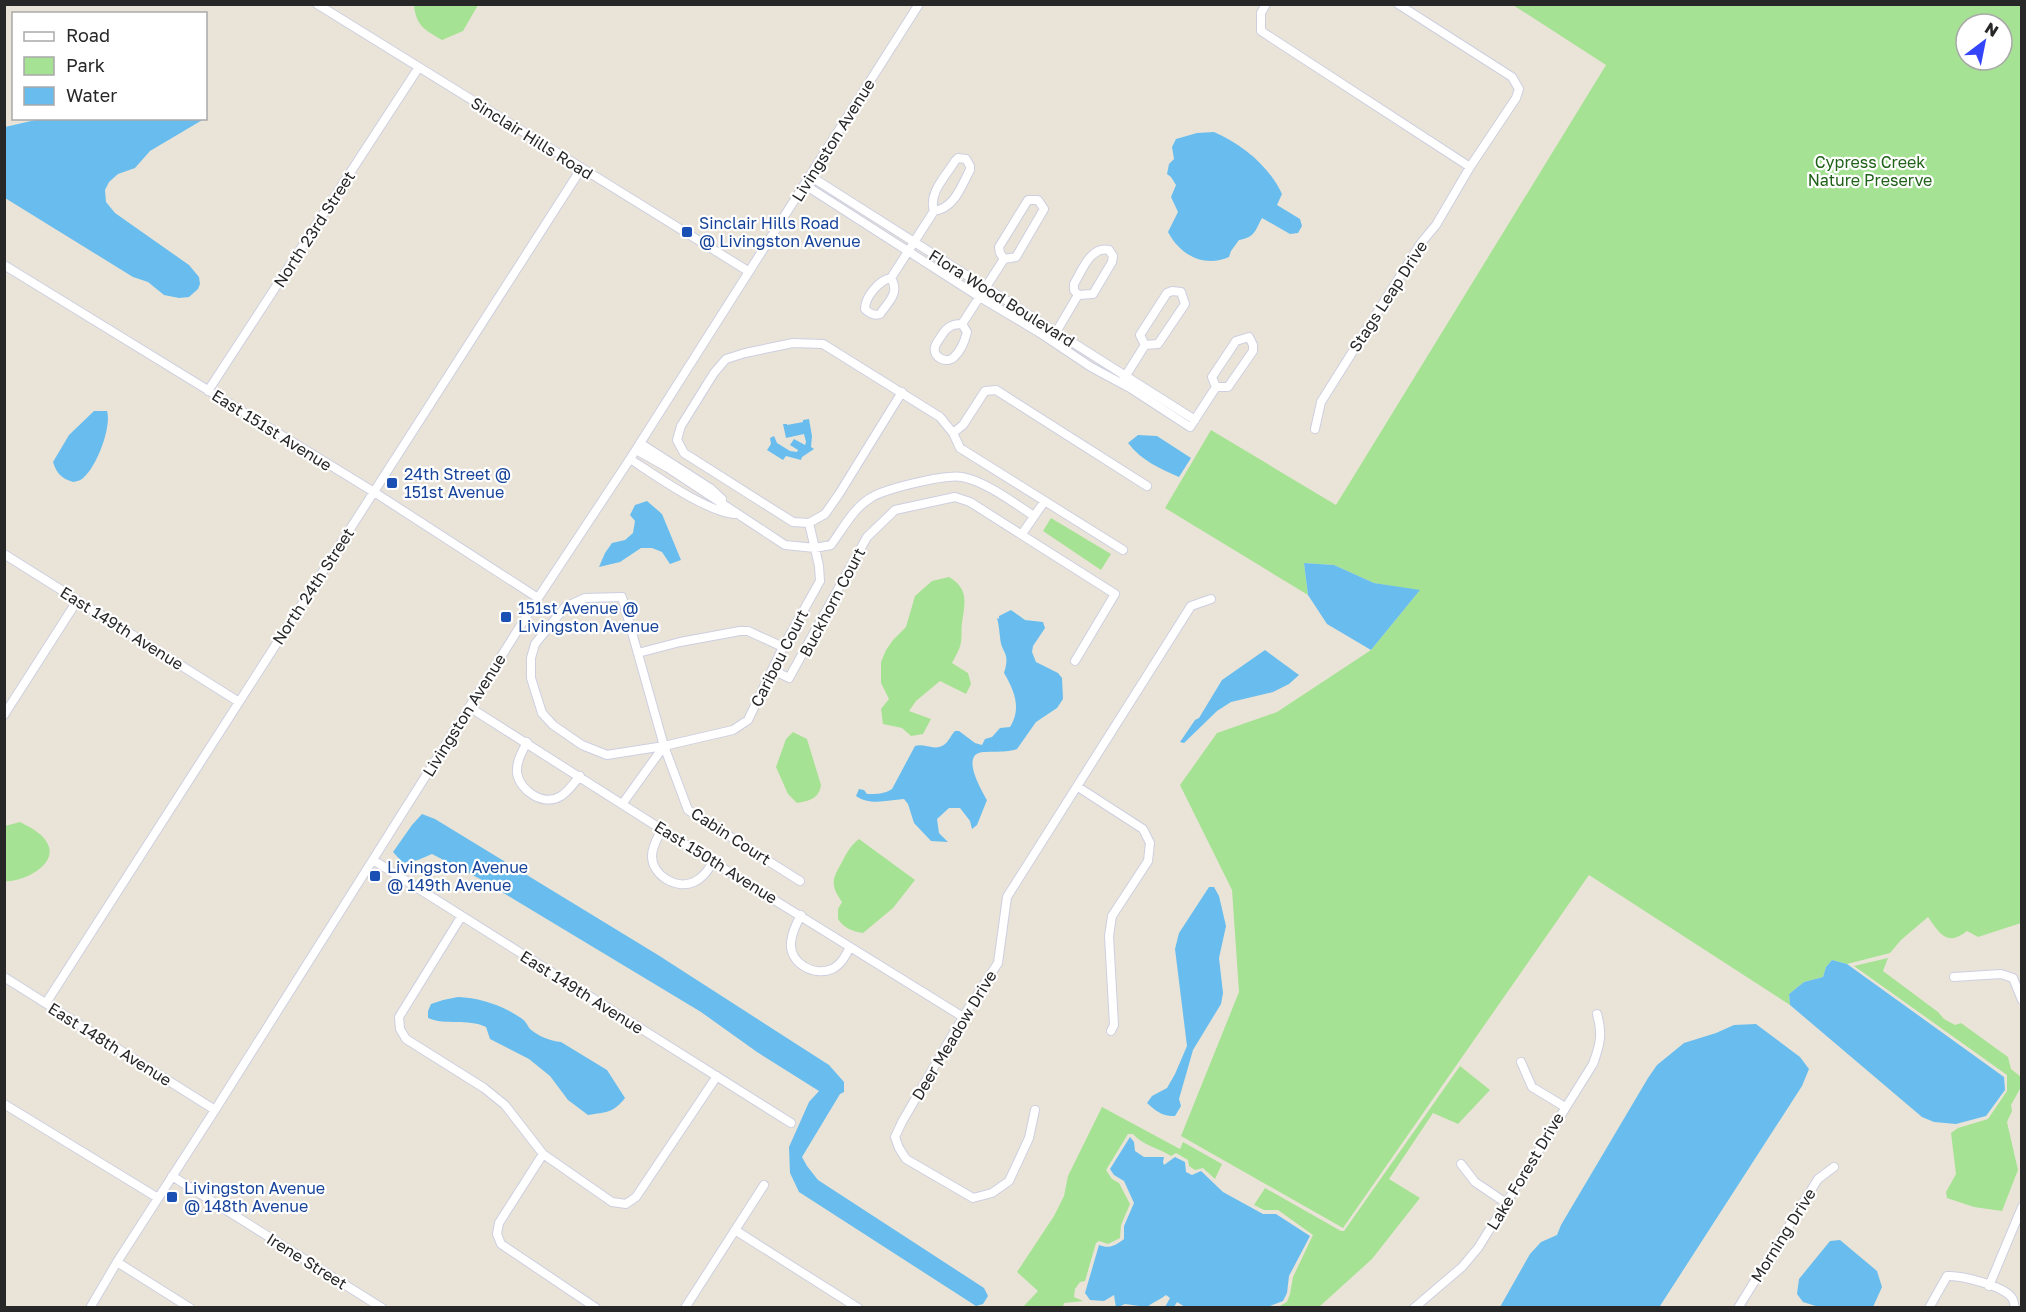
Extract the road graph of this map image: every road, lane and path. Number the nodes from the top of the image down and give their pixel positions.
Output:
1 (317, 4) edge
2 (919, 4) edge
3 (1266, 4) edge
4 (1398, 4) edge
5 (419, 67) junction
6 (1470, 167) junction
7 (581, 169) junction
8 (810, 176) junction
9 (805, 184) junction
10 (934, 211) junction
11 (913, 243) junction
12 (908, 251) junction
13 (1004, 259) junction
14 (4, 265) edge
15 (748, 272) junction
16 (891, 278) junction
17 (984, 288) junction
18 (1078, 295) junction
19 (978, 296) junction
20 (962, 324) junction
21 (1056, 331) junction
22 (1051, 340) junction
23 (1145, 345) junction
24 (1123, 380) junction
25 (1216, 387) junction
26 (208, 391) junction
27 (902, 392) junction
28 (1315, 429) dead end
29 (953, 433) junction
30 (638, 446) junction
31 (630, 459) junction
32 (1147, 486) dead end
33 (374, 492) junction
34 (1044, 502) junction
35 (737, 514) junction
36 (1035, 516) junction
37 (809, 523) junction
38 (1022, 534) junction
39 (815, 548) junction
40 (1123, 550) dead end
41 (4, 554) edge
42 (538, 598) junction
43 (1211, 599) dead end
44 (77, 601) junction
45 (783, 647) junction
46 (638, 653) junction
47 (1075, 661) dead end
48 (773, 670) junction
49 (239, 702) junction
50 (469, 707) junction
51 (4, 715) edge
52 (527, 742) junction
53 (664, 747) junction
54 (580, 776) junction
55 (1078, 787) junction
56 (623, 803) junction
57 (662, 829) junction
58 (373, 860) junction
59 (713, 862) junction
60 (800, 881) dead end
61 (801, 915) junction
62 (461, 917) junction
63 (850, 947) junction
64 (4, 977) edge
65 (1954, 977) dead end
66 (2022, 1000) edge
67 (46, 1003) junction
68 (1597, 1014) dead end
69 (963, 1017) junction
70 (1111, 1031) dead end
71 (1521, 1062) dead end
72 (717, 1076) junction
73 (4, 1104) edge
74 (1565, 1107) junction
75 (215, 1110) junction
76 (1035, 1110) dead end
77 (791, 1123) dead end
78 (543, 1154) junction
79 (1461, 1164) dead end
80 (1834, 1167) dead end
81 (172, 1176) junction
82 (764, 1185) dead end
83 (158, 1198) junction
84 (1506, 1203) junction
85 (2022, 1207) edge
86 (735, 1230) junction
87 (117, 1262) junction
88 (1989, 1286) junction
89 (90, 1308) edge
90 (190, 1308) edge
91 (382, 1308) edge
92 (596, 1308) edge
93 (685, 1308) edge
94 (858, 1308) edge
95 (1414, 1308) edge
96 (1738, 1308) edge
97 (1929, 1308) edge
98 (2015, 1308) edge

1 - 5 street, Sinclair Hills Road
2 - 8 street, Livingston Avenue
3 - 6 street
4 - 6 street, Stags Leap Drive
5 - 7 street, Sinclair Hills Road
5 - 26 street, North 23rd Street
6 - 28 street, Stags Leap Drive
7 - 15 street, Sinclair Hills Road
7 - 33 street, North 24th Street
8 - 9 street, Livingston Avenue
8 - 11 street, Flora Wood Boulevard
9 - 12 street, Flora Wood Boulevard
9 - 15 street, Livingston Avenue
10 - 10 street
10 - 11 street
11 - 12 street
11 - 17 street, Flora Wood Boulevard
12 - 16 street
12 - 19 street, Flora Wood Boulevard
13 - 13 street
13 - 17 street
14 - 26 street, East 151st Avenue
15 - 30 street, Livingston Avenue
16 - 16 street
17 - 19 street
17 - 21 street, Flora Wood Boulevard
18 - 18 street
18 - 21 street
19 - 20 street
19 - 22 street, Flora Wood Boulevard
20 - 20 street
21 - 22 street
21 - 24 street, Flora Wood Boulevard
22 - 24 street, Flora Wood Boulevard
23 - 23 street
23 - 24 street
24 - 25 street, Flora Wood Boulevard
25 - 25 street
26 - 33 street, East 151st Avenue
27 - 29 street
27 - 37 street
27 - 37 street
29 - 32 street
29 - 34 street
30 - 31 street, Livingston Avenue
30 - 35 street
31 - 35 street
31 - 42 street, Livingston Avenue
33 - 42 street, East 151st Avenue
33 - 49 street, North 24th Street
34 - 36 street
34 - 40 street
35 - 39 street
36 - 38 street
36 - 39 street
37 - 39 street, Caribou Court
38 - 47 street, Buckhorn Court
38 - 48 street, Buckhorn Court
39 - 45 street, Caribou Court
41 - 44 street, East 149th Avenue
42 - 50 street, Livingston Avenue
43 - 55 street, Deer Meadow Drive
44 - 49 street, East 149th Avenue
44 - 51 street
45 - 46 street
45 - 48 street, Caribou Court
46 - 53 street, Cabin Court
46 - 53 street, Caribou Court
48 - 53 street, Caribou Court
49 - 67 street, North 24th Street
50 - 52 street, East 150th Avenue
50 - 58 street, Livingston Avenue
52 - 54 street, East 150th Avenue
52 - 54 street
53 - 56 street
53 - 60 street, Cabin Court
54 - 56 street, East 150th Avenue
55 - 69 street, Deer Meadow Drive
55 - 70 street
56 - 57 street, East 150th Avenue
57 - 59 street, East 150th Avenue
57 - 59 street
58 - 62 street, East 149th Avenue
58 - 75 street, Livingston Avenue
59 - 61 street, East 150th Avenue
61 - 63 street, East 150th Avenue
61 - 63 street
62 - 72 street, East 149th Avenue
62 - 78 street
63 - 69 street, East 150th Avenue
64 - 67 street, East 148th Avenue
65 - 66 street
67 - 75 street, East 148th Avenue
68 - 74 street, Lake Forest Drive
69 - 76 street, Deer Meadow Drive
71 - 74 street
72 - 77 street, East 149th Avenue
72 - 78 street
73 - 83 street
74 - 84 street, Lake Forest Drive
75 - 81 street, Livingston Avenue
78 - 92 street
79 - 84 street
80 - 96 street, Morning Drive
81 - 83 street, Livingston Avenue
81 - 91 street, Irene Street
82 - 86 street
83 - 87 street, Livingston Avenue
84 - 95 street, Lake Forest Drive
85 - 88 street
86 - 93 street
86 - 94 street
87 - 89 street, Livingston Avenue
87 - 90 street
88 - 97 street
88 - 98 street

